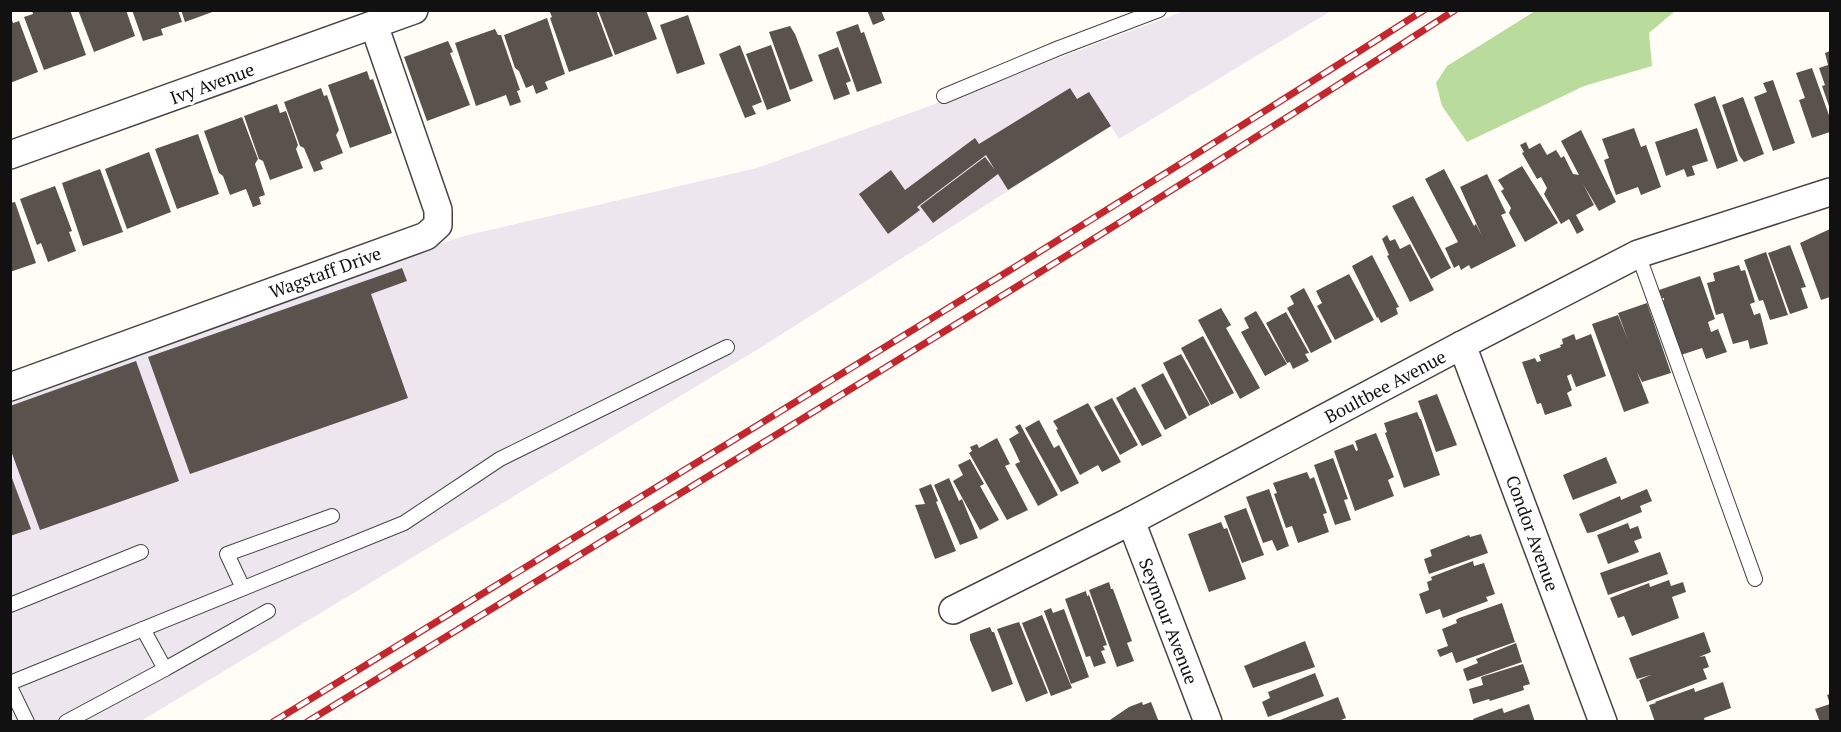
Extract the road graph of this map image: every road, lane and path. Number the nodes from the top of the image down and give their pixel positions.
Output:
1 (414, 10) edge
2 (1159, 10) edge
3 (374, 25) junction
4 (944, 96) dead end
5 (10, 155) edge
6 (1830, 192) edge
7 (1638, 254) junction
8 (1462, 345) junction
9 (727, 347) dead end
10 (10, 387) edge
11 (332, 516) dead end
12 (1131, 521) junction
13 (141, 552) dead end
14 (1755, 579) dead end
15 (243, 588) junction
16 (10, 605) edge
17 (952, 610) dead end
18 (268, 612) dead end
19 (143, 629) junction
20 (165, 669) junction
21 (10, 682) edge
22 (10, 687) edge
23 (27, 722) edge
24 (66, 722) edge
25 (1208, 722) edge
26 (1603, 722) edge

1 - 3 street, Ivy Avenue
2 - 4 lane
3 - 5 street, Ivy Avenue
3 - 10 street, Wagstaff Drive
6 - 7 street, Boultbee Avenue
7 - 8 street, Boultbee Avenue
7 - 14 lane
8 - 12 street, Boultbee Avenue
8 - 26 street, Condor Avenue
9 - 15 lane
11 - 15 lane
12 - 17 street, Boultbee Avenue
12 - 25 street, Seymour Avenue
13 - 16 lane
15 - 19 lane
18 - 20 lane
19 - 20 lane
19 - 21 lane
20 - 24 lane
22 - 23 lane

